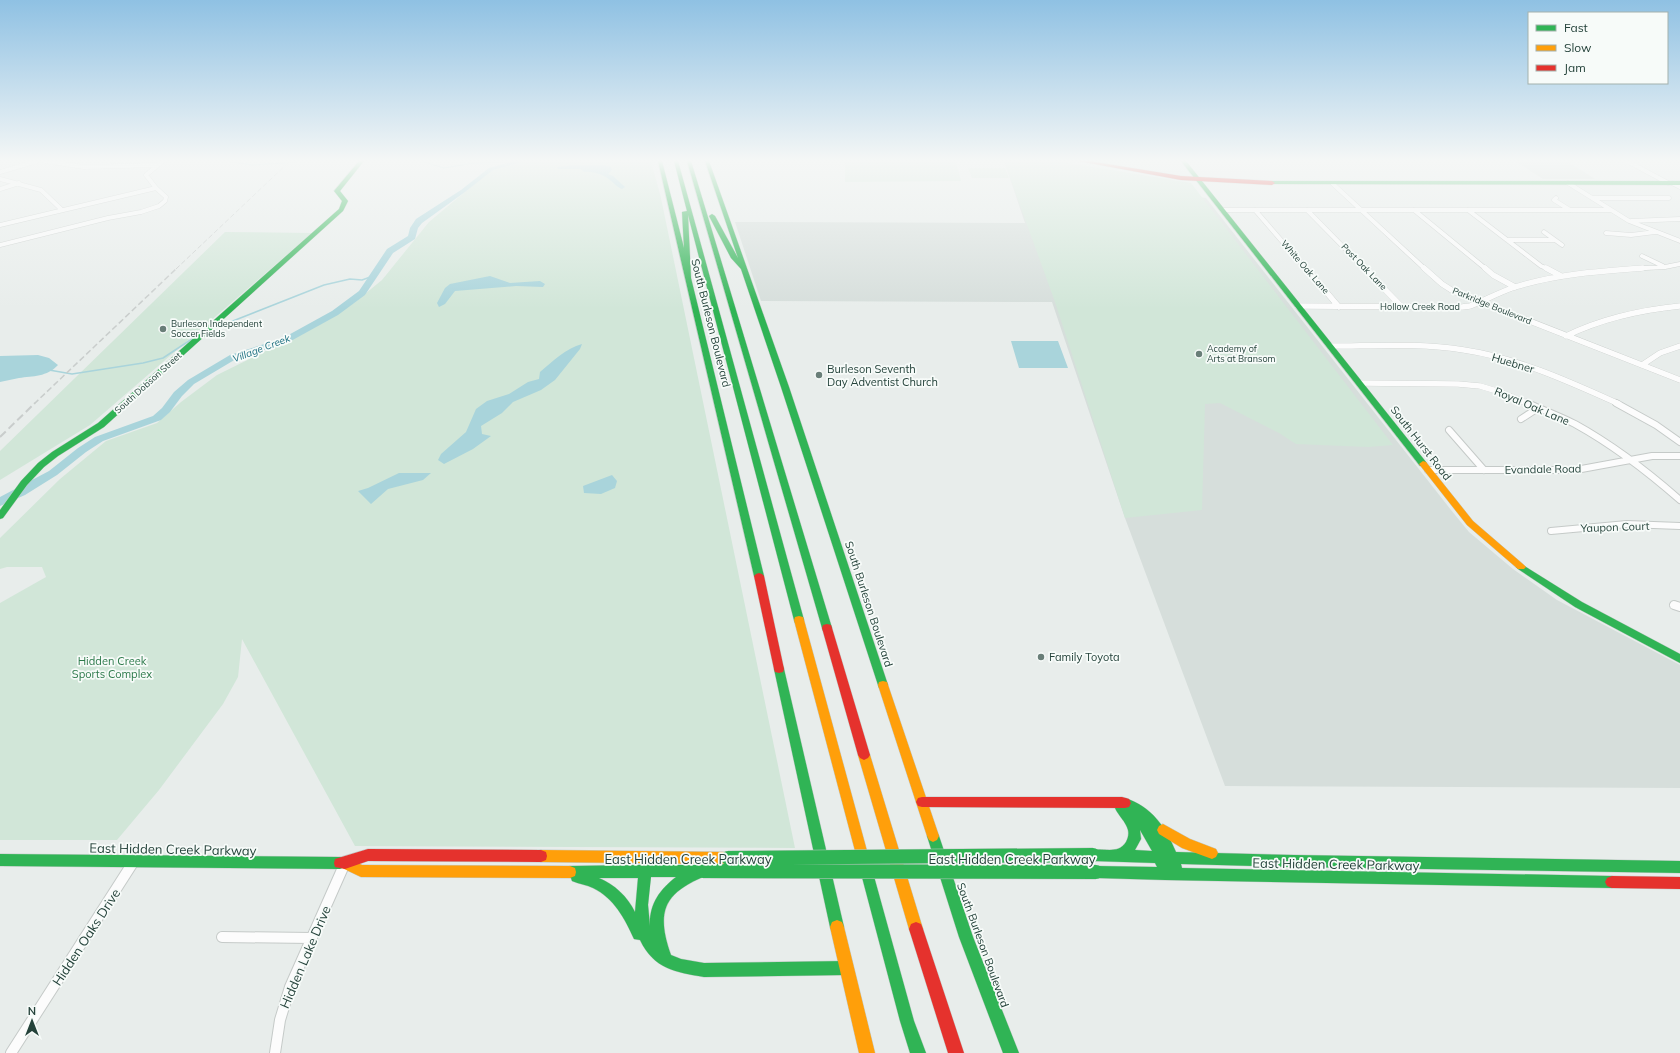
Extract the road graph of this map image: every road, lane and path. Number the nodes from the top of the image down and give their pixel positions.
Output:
1 (62, 210) edge
2 (148, 210) edge
3 (341, 210) edge
4 (671, 210) edge
5 (684, 210) edge
6 (690, 210) edge
7 (704, 210) edge
8 (710, 210) edge
9 (724, 210) edge
10 (1222, 210) edge
11 (1255, 210) edge
12 (1307, 210) edge
13 (1361, 210) edge
14 (1414, 210) edge
15 (1468, 210) edge
16 (1611, 210) edge
17 (1680, 219) edge
18 (1629, 221) junction
19 (0, 225) edge
20 (1544, 232) dead end
21 (1655, 232) junction
22 (1606, 233) dead end
23 (1507, 240) junction
24 (1555, 240) junction
25 (1680, 241) edge
26 (0, 245) edge
27 (1562, 245) dead end
28 (1642, 256) dead end
29 (1680, 264) edge
30 (1665, 267) junction
31 (743, 268) junction
32 (1561, 276) junction
33 (688, 281) junction
34 (1515, 287) junction
35 (1479, 302) junction
36 (1298, 306) junction
37 (1680, 306) edge
38 (1339, 307) junction
39 (1403, 308) junction
40 (1566, 336) junction
41 (1330, 346) junction
42 (1680, 346) edge
43 (1642, 365) junction
44 (1680, 380) edge
45 (1359, 383) junction
46 (1538, 408) junction
47 (1522, 419) dead end
48 (1449, 430) dead end
49 (1680, 442) edge
50 (1680, 456) edge
51 (1631, 460) junction
52 (1428, 470) junction
53 (1484, 470) junction
54 (1680, 500) edge
55 (3, 512) edge
56 (1680, 526) edge
57 (1551, 531) dead end
58 (1680, 658) edge
59 (922, 802) junction
60 (1116, 802) junction
61 (1160, 827) junction
62 (1120, 855) junction
63 (1160, 856) junction
64 (1172, 856) junction
65 (648, 857) junction
66 (0, 860) edge
67 (134, 861) junction
68 (1294, 861) junction
69 (345, 863) junction
70 (1680, 867) edge
71 (703, 871) junction
72 (544, 872) junction
73 (645, 872) junction
74 (1165, 874) junction
75 (1178, 874) junction
76 (1680, 883) edge
77 (222, 937) dead end
78 (312, 938) junction
79 (647, 943) junction
80 (666, 961) junction
81 (846, 968) junction
82 (11, 1053) edge
83 (275, 1053) edge
84 (867, 1053) edge
85 (918, 1053) edge
86 (956, 1053) edge
87 (1011, 1053) edge

1 - 19 street
2 - 26 street
3 - 55 main road, South Dobson Street
4 - 33 main road, South Burleson Boulevard
5 - 33 main road
6 - 85 main road
7 - 86 main road
8 - 31 main road
9 - 31 main road, South Burleson Boulevard
10 - 36 main road, South Hurst Road
11 - 38 street, White Oak Lane
12 - 39 street, Post Oak Lane
13 - 35 street, Parkridge Boulevard
14 - 34 street
15 - 23 street
16 - 18 street
17 - 18 street
18 - 21 street
20 - 24 street
21 - 22 street
21 - 25 street
23 - 24 street
23 - 32 street
24 - 27 street
28 - 30 street
29 - 30 street, Hollow Creek Road
30 - 32 street, Hollow Creek Road
31 - 59 main road, South Burleson Boulevard
32 - 34 street, Hollow Creek Road
33 - 81 main road, South Burleson Boulevard
34 - 35 street, Hollow Creek Road
35 - 39 street, Hollow Creek Road
35 - 40 street, Parkridge Boulevard
36 - 38 street, Hollow Creek Road
36 - 41 main road, South Hurst Road
37 - 40 street
38 - 39 street, Hollow Creek Road
40 - 43 street, Parkridge Boulevard
41 - 45 main road, South Hurst Road
41 - 49 street, Huebner
42 - 43 street
43 - 44 street, Parkridge Boulevard
45 - 46 street, Royal Oak Lane
45 - 52 main road, South Hurst Road
46 - 47 street
46 - 51 street, Royal Oak Lane
48 - 53 street
50 - 51 street, Evandale Road
51 - 53 street, Evandale Road
51 - 54 street, Royal Oak Lane
52 - 53 street, Evandale Road
52 - 58 main road, South Hurst Road
56 - 57 street, Yaupon Court
59 - 60 main road
59 - 87 main road, South Burleson Boulevard
60 - 61 main road
60 - 62 main road
60 - 63 main road
61 - 64 main road
61 - 68 main road
62 - 63 main road, East Hidden Creek Parkway
62 - 65 main road, East Hidden Creek Parkway, bridge
63 - 64 main road, East Hidden Creek Parkway
63 - 74 main road
64 - 68 main road, East Hidden Creek Parkway
64 - 75 main road
65 - 69 main road, East Hidden Creek Parkway
65 - 73 main road
66 - 67 main road, East Hidden Creek Parkway
67 - 69 main road, East Hidden Creek Parkway
67 - 82 street, Hidden Oaks Drive
68 - 70 main road, East Hidden Creek Parkway
69 - 72 main road, East Hidden Creek Parkway
69 - 78 street, Hidden Lake Drive
71 - 73 main road, East Hidden Creek Parkway
71 - 74 main road, East Hidden Creek Parkway, bridge
71 - 80 main road
72 - 73 main road, East Hidden Creek Parkway
72 - 79 main road
73 - 79 main road
74 - 75 main road, East Hidden Creek Parkway
75 - 76 main road, East Hidden Creek Parkway
77 - 78 street
78 - 83 street, Hidden Lake Drive
79 - 80 main road
80 - 81 main road
81 - 84 main road, South Burleson Boulevard

